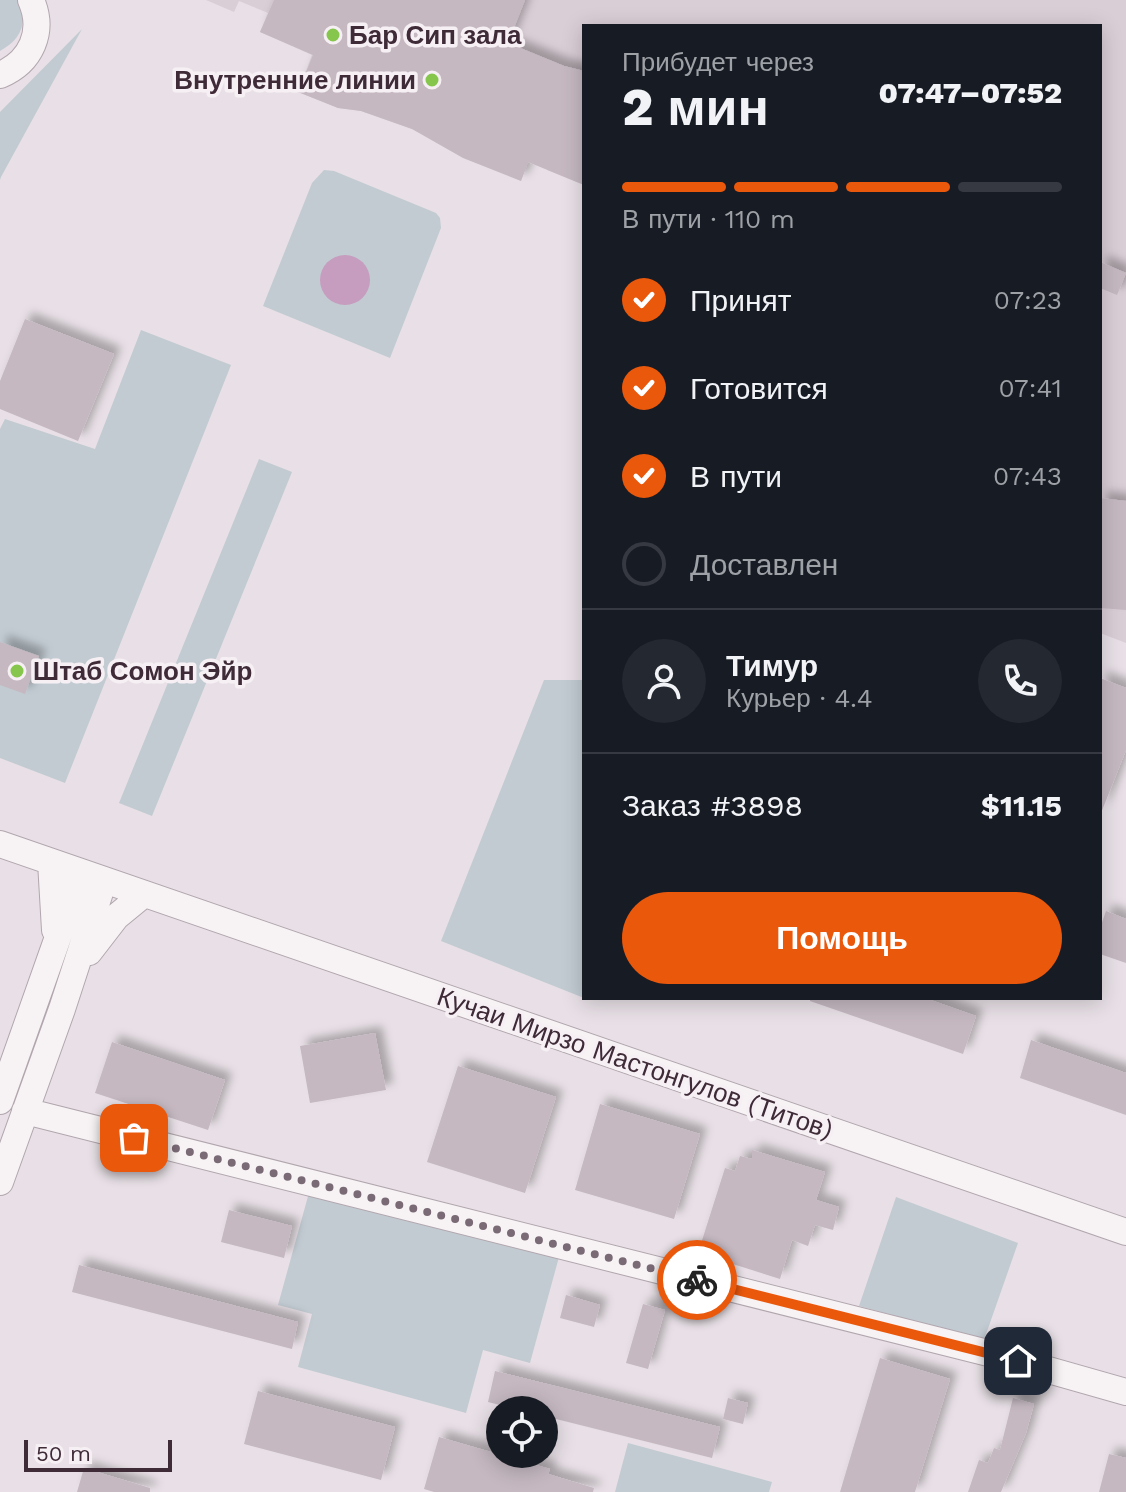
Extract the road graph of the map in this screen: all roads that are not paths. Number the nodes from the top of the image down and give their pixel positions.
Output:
1 (31, 0) edge
2 (4, 76) edge
3 (0, 844) edge
4 (51, 862) junction
5 (93, 876) junction
6 (144, 894) junction
7 (61, 971) junction
8 (0, 1101) edge
9 (25, 1111) junction
10 (0, 1182) edge
11 (1126, 1232) edge
12 (1126, 1392) edge

1 - 2 street
3 - 4 street, Кучаи Мирзо Мастонгулов (Титов)
4 - 5 street, Кучаи Мирзо Мастонгулов (Титов)
4 - 7 street
5 - 6 street, Кучаи Мирзо Мастонгулов (Титов)
5 - 7 street
6 - 7 street
6 - 11 street, Кучаи Мирзо Мастонгулов (Титов)
7 - 8 street
7 - 9 street
9 - 10 street
9 - 12 street

